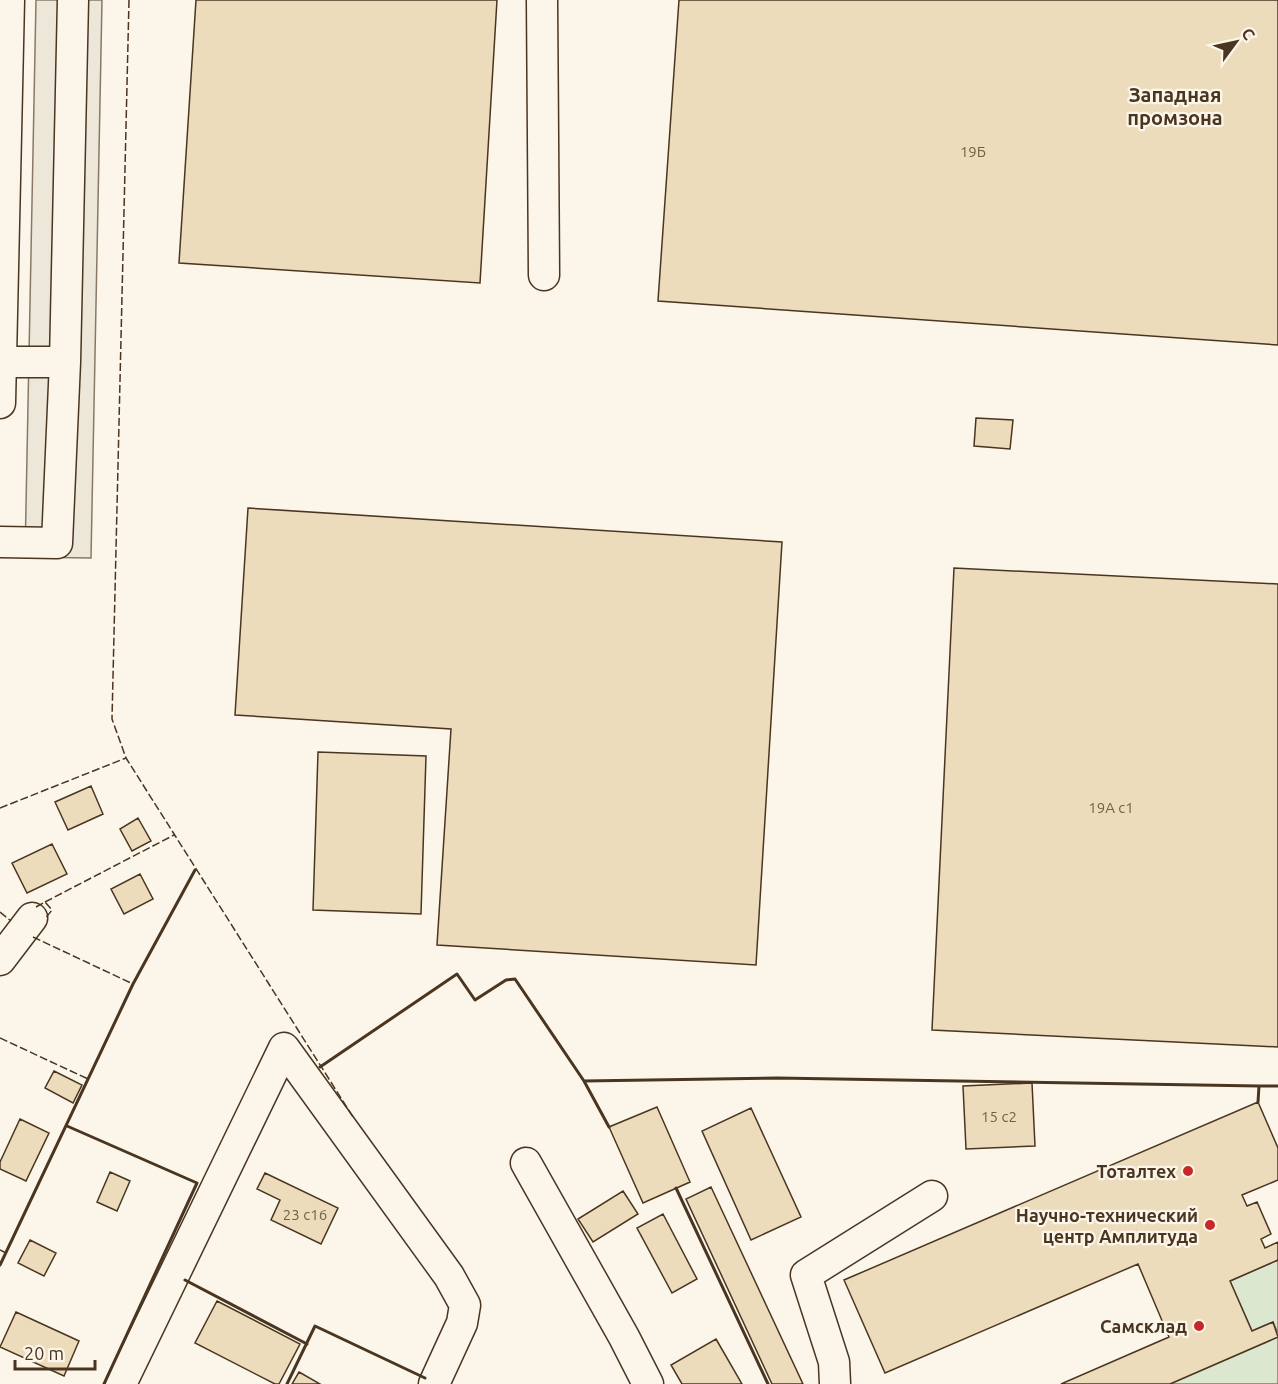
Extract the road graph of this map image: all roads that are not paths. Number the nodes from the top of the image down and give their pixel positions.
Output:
1 (9, 0) edge
2 (73, 0) edge
3 (542, 0) edge
4 (544, 275) dead end
5 (0, 362) edge
6 (65, 362) junction
7 (0, 403) edge
8 (0, 542) edge
9 (32, 918) dead end
10 (0, 960) edge
11 (526, 1163) dead end
12 (932, 1196) dead end
13 (121, 1384) edge
14 (434, 1384) edge
15 (648, 1384) edge
16 (835, 1384) edge

1 - 5 street
2 - 6 street
3 - 4 street
5 - 6 street
5 - 7 street
6 - 8 street
9 - 10 street
11 - 15 street
12 - 16 street
13 - 14 street

